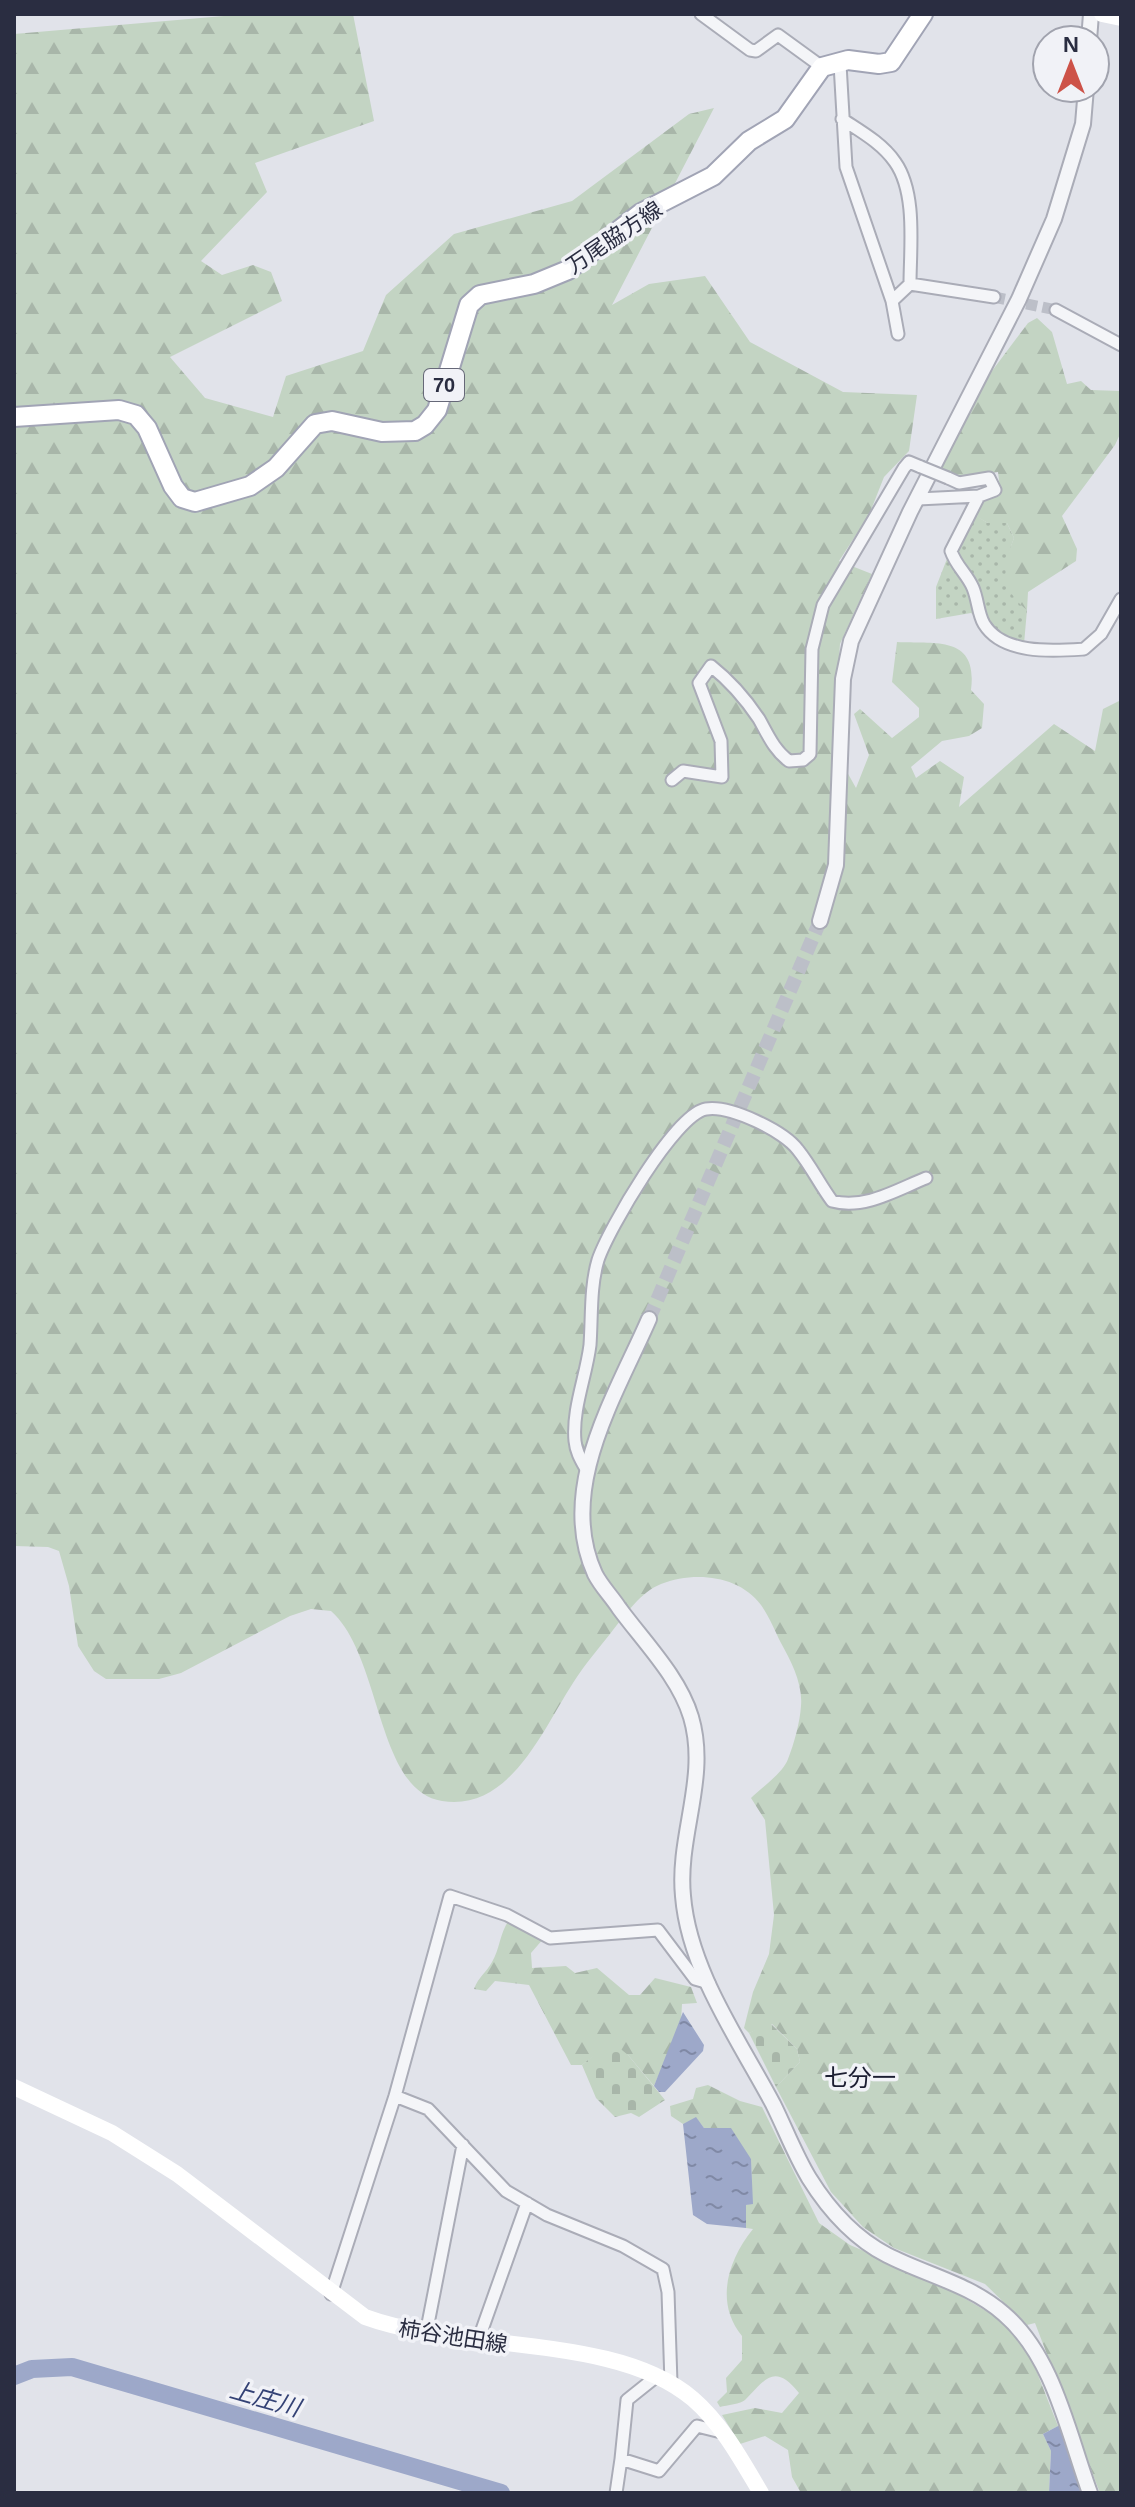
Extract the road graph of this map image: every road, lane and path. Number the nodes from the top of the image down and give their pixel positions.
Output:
1 (701, 14) edge
2 (923, 14) edge
3 (1102, 14) edge
4 (1121, 18) edge
5 (831, 66) junction
6 (1085, 104) edge
7 (842, 119) junction
8 (910, 284) junction
9 (994, 297) tunnel mouth
10 (892, 301) junction
11 (1056, 310) tunnel mouth
12 (898, 334) dead end
13 (1121, 345) edge
14 (14, 417) edge
15 (979, 496) junction
16 (918, 499) junction
17 (1121, 599) edge
18 (672, 780) dead end
19 (820, 921) tunnel mouth
20 (926, 1178) dead end
21 (649, 1319) tunnel mouth
22 (586, 1469) junction
23 (709, 1983) junction
24 (14, 2087) edge
25 (395, 2096) junction
26 (463, 2145) junction
27 (527, 2203) junction
28 (331, 2294) junction
29 (426, 2334) junction
30 (478, 2341) junction
31 (664, 2380) junction
32 (721, 2432) junction
33 (621, 2459) junction
34 (616, 2493) edge
35 (761, 2493) edge
36 (1090, 2493) edge

1 - 5 street
2 - 5 main road
3 - 4 main road
5 - 7 street
5 - 14 main road, 万尾脇方線 / 70
6 - 16 street
7 - 8 street
7 - 10 street
8 - 9 street
8 - 10 street
10 - 12 street
11 - 13 street
15 - 16 street
15 - 17 street
15 - 18 street, bridge
16 - 19 street
20 - 22 street
21 - 22 street
22 - 23 street
23 - 25 street
23 - 36 street
24 - 28 main road, 柿谷池田線
25 - 26 street
25 - 28 street
26 - 27 street
26 - 29 street
27 - 30 street
27 - 31 street
28 - 29 main road, 柿谷池田線
29 - 30 main road, 柿谷池田線
30 - 31 main road, 柿谷池田線
31 - 32 main road, 柿谷池田線
31 - 33 street
32 - 33 street
32 - 35 main road, 柿谷池田線
33 - 34 street

